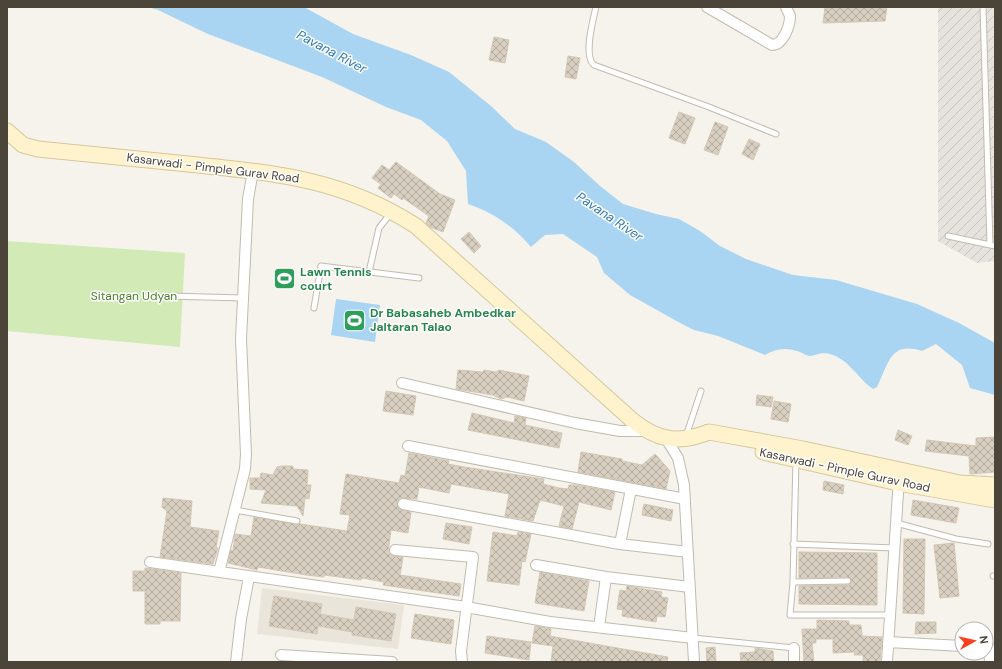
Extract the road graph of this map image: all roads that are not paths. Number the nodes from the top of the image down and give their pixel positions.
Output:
1 (596, 7) edge
2 (707, 7) edge
3 (786, 7) edge
4 (983, 7) edge
5 (7, 131) edge
6 (776, 134) dead end
7 (253, 171) junction
8 (392, 211) junction
9 (948, 236) dead end
10 (992, 246) edge
11 (369, 272) junction
12 (419, 278) dead end
13 (167, 296) dead end
14 (243, 298) junction
15 (314, 308) dead end
16 (402, 383) dead end
17 (701, 391) dead end
18 (645, 430) junction
19 (690, 438) junction
20 (667, 440) junction
21 (408, 446) dead end
22 (796, 460) junction
23 (899, 476) junction
24 (995, 486) edge
25 (631, 489) junction
26 (685, 499) junction
27 (995, 500) edge
28 (403, 504) dead end
29 (235, 510) junction
30 (297, 522) dead end
31 (896, 523) junction
32 (620, 544) junction
33 (794, 544) junction
34 (988, 544) dead end
35 (894, 548) junction
36 (395, 550) dead end
37 (688, 552) junction
38 (150, 562) dead end
39 (536, 565) dead end
40 (219, 572) junction
41 (249, 577) junction
42 (606, 577) junction
43 (848, 581) dead end
44 (793, 582) junction
45 (690, 587) junction
46 (466, 607) junction
47 (890, 616) junction
48 (599, 627) junction
49 (693, 638) junction
50 (888, 642) junction
51 (954, 646) edge
52 (794, 648) joint
53 (281, 656) dead end
54 (236, 662) edge
55 (392, 662) edge
56 (462, 662) edge
57 (694, 662) edge
58 (794, 662) edge
59 (887, 662) edge

1 - 6 lane
2 - 3 street
4 - 10 lane
5 - 7 street, Kasarwadi - Pimple Gurav Road
7 - 8 street, Kasarwadi - Pimple Gurav Road
7 - 14 street
8 - 11 lane
8 - 18 street, Kasarwadi - Pimple Gurav Road
9 - 10 lane
11 - 12 lane
11 - 15 lane
13 - 14 lane
14 - 29 street
16 - 18 street
17 - 19 lane
18 - 20 street, Kasarwadi - Pimple Gurav Road
19 - 20 street, Kasarwadi - Pimple Gurav Road
19 - 22 street, Kasarwadi - Pimple Gurav Road
19 - 23 street, Kasarwadi - Pimple Gurav Road
20 - 26 street
21 - 25 street
22 - 23 street, Kasarwadi - Pimple Gurav Road
22 - 33 lane
23 - 24 street, Kasarwadi - Pimple Gurav Road
23 - 27 street, Kasarwadi - Pimple Gurav Road
23 - 31 street
25 - 26 street
25 - 32 street
26 - 37 street
28 - 32 street
29 - 30 lane
29 - 40 street
31 - 34 lane
31 - 35 street
32 - 37 street
33 - 35 lane
33 - 44 lane
35 - 47 street
36 - 46 street
37 - 45 street
38 - 40 street
39 - 42 street
40 - 41 street
41 - 46 street
41 - 54 street
42 - 45 street
42 - 48 street
43 - 44 lane
44 - 47 lane
45 - 49 street
46 - 48 street
46 - 56 street
47 - 50 street
48 - 49 street
49 - 52 lane
49 - 57 street
50 - 51 street
50 - 59 street
52 - 58 street
53 - 55 street

